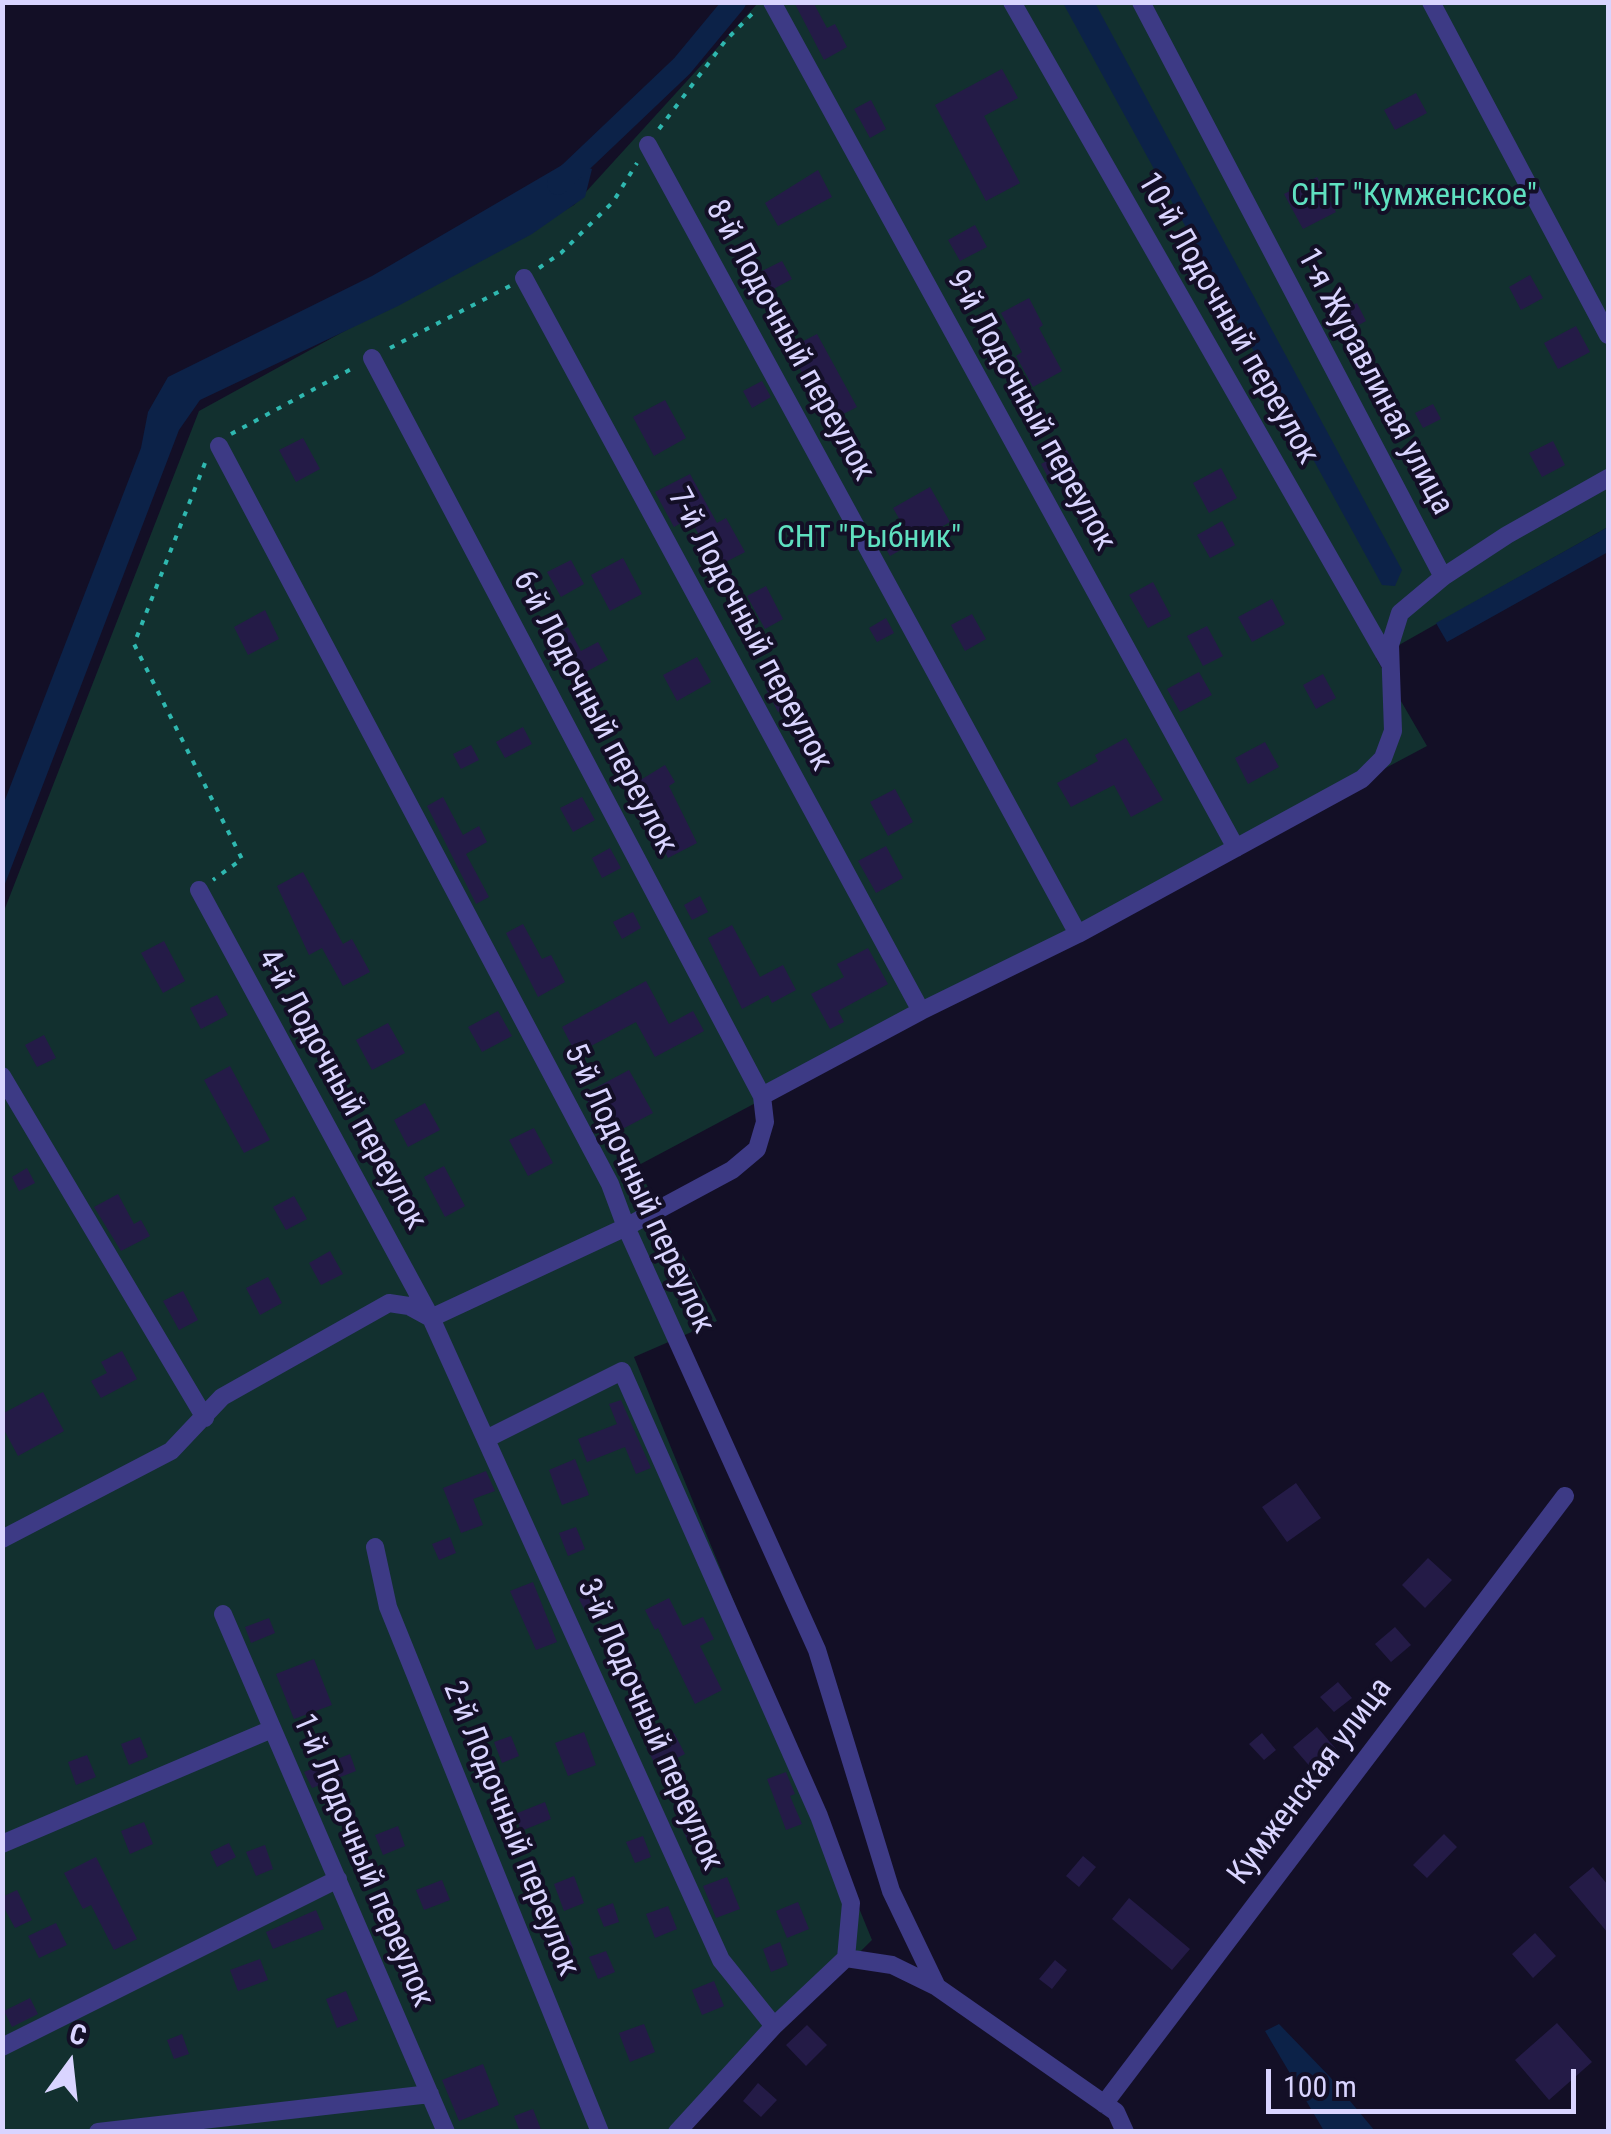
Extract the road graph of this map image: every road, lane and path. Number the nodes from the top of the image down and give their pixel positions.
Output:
1 (764, 2) edge
2 (772, 2) edge
3 (1012, 2) edge
4 (1141, 2) edge
5 (1432, 2) edge
6 (648, 145) junction
7 (524, 278) junction
8 (1608, 335) edge
9 (372, 358) junction
10 (219, 446) junction
11 (1608, 478) edge
12 (1442, 577) junction
13 (1391, 664) junction
14 (1236, 848) junction
15 (199, 890) joint
16 (1078, 934) junction
17 (922, 1012) junction
18 (2, 1076) edge
19 (762, 1096) junction
20 (626, 1228) junction
21 (431, 1318) junction
22 (205, 1418) junction
23 (488, 1438) junction
24 (1564, 1496) dead end
25 (2, 1540) edge
26 (374, 1547) dead end
27 (224, 1614) dead end
28 (272, 1729) junction
29 (2, 1844) edge
30 (338, 1879) junction
31 (846, 1958) junction
32 (937, 1988) junction
33 (774, 2026) junction
34 (2, 2047) edge
35 (430, 2094) junction
36 (1104, 2104) junction
37 (98, 2132) edge
38 (446, 2132) edge
39 (600, 2132) edge
40 (677, 2132) edge
41 (1125, 2132) edge

1 - 6 path
2 - 14 street, 9-й Лодочный переулок
3 - 13 street, 10-й Лодочный переулок
4 - 12 street, 1-я Журавлиная улица
5 - 8 street
6 - 7 path
6 - 16 street, 8-й Лодочный переулок
7 - 9 path
7 - 17 street, 7-й Лодочный переулок
9 - 10 path
9 - 19 street, 6-й Лодочный переулок
10 - 15 path
10 - 20 street, 5-й Лодочный переулок
11 - 12 street
12 - 13 street
13 - 14 street
14 - 16 street
15 - 21 street, 4-й Лодочный переулок
16 - 17 street
17 - 19 street
18 - 22 street
19 - 20 street
20 - 21 street
20 - 32 street, 5-й Лодочный переулок
21 - 22 street
21 - 23 street, 4-й Лодочный переулок
22 - 25 street
23 - 31 street
23 - 33 street, 3-й Лодочный переулок
24 - 36 street, Кумженская улица
26 - 39 street, 2-й Лодочный переулок
27 - 28 street, 1-й Лодочный переулок
28 - 29 street
28 - 30 street, 1-й Лодочный переулок
30 - 34 street
30 - 35 street, 1-й Лодочный переулок
31 - 32 street
31 - 33 street
32 - 36 street
33 - 40 street
35 - 37 street
35 - 38 street, 1-й Лодочный переулок
36 - 41 street

